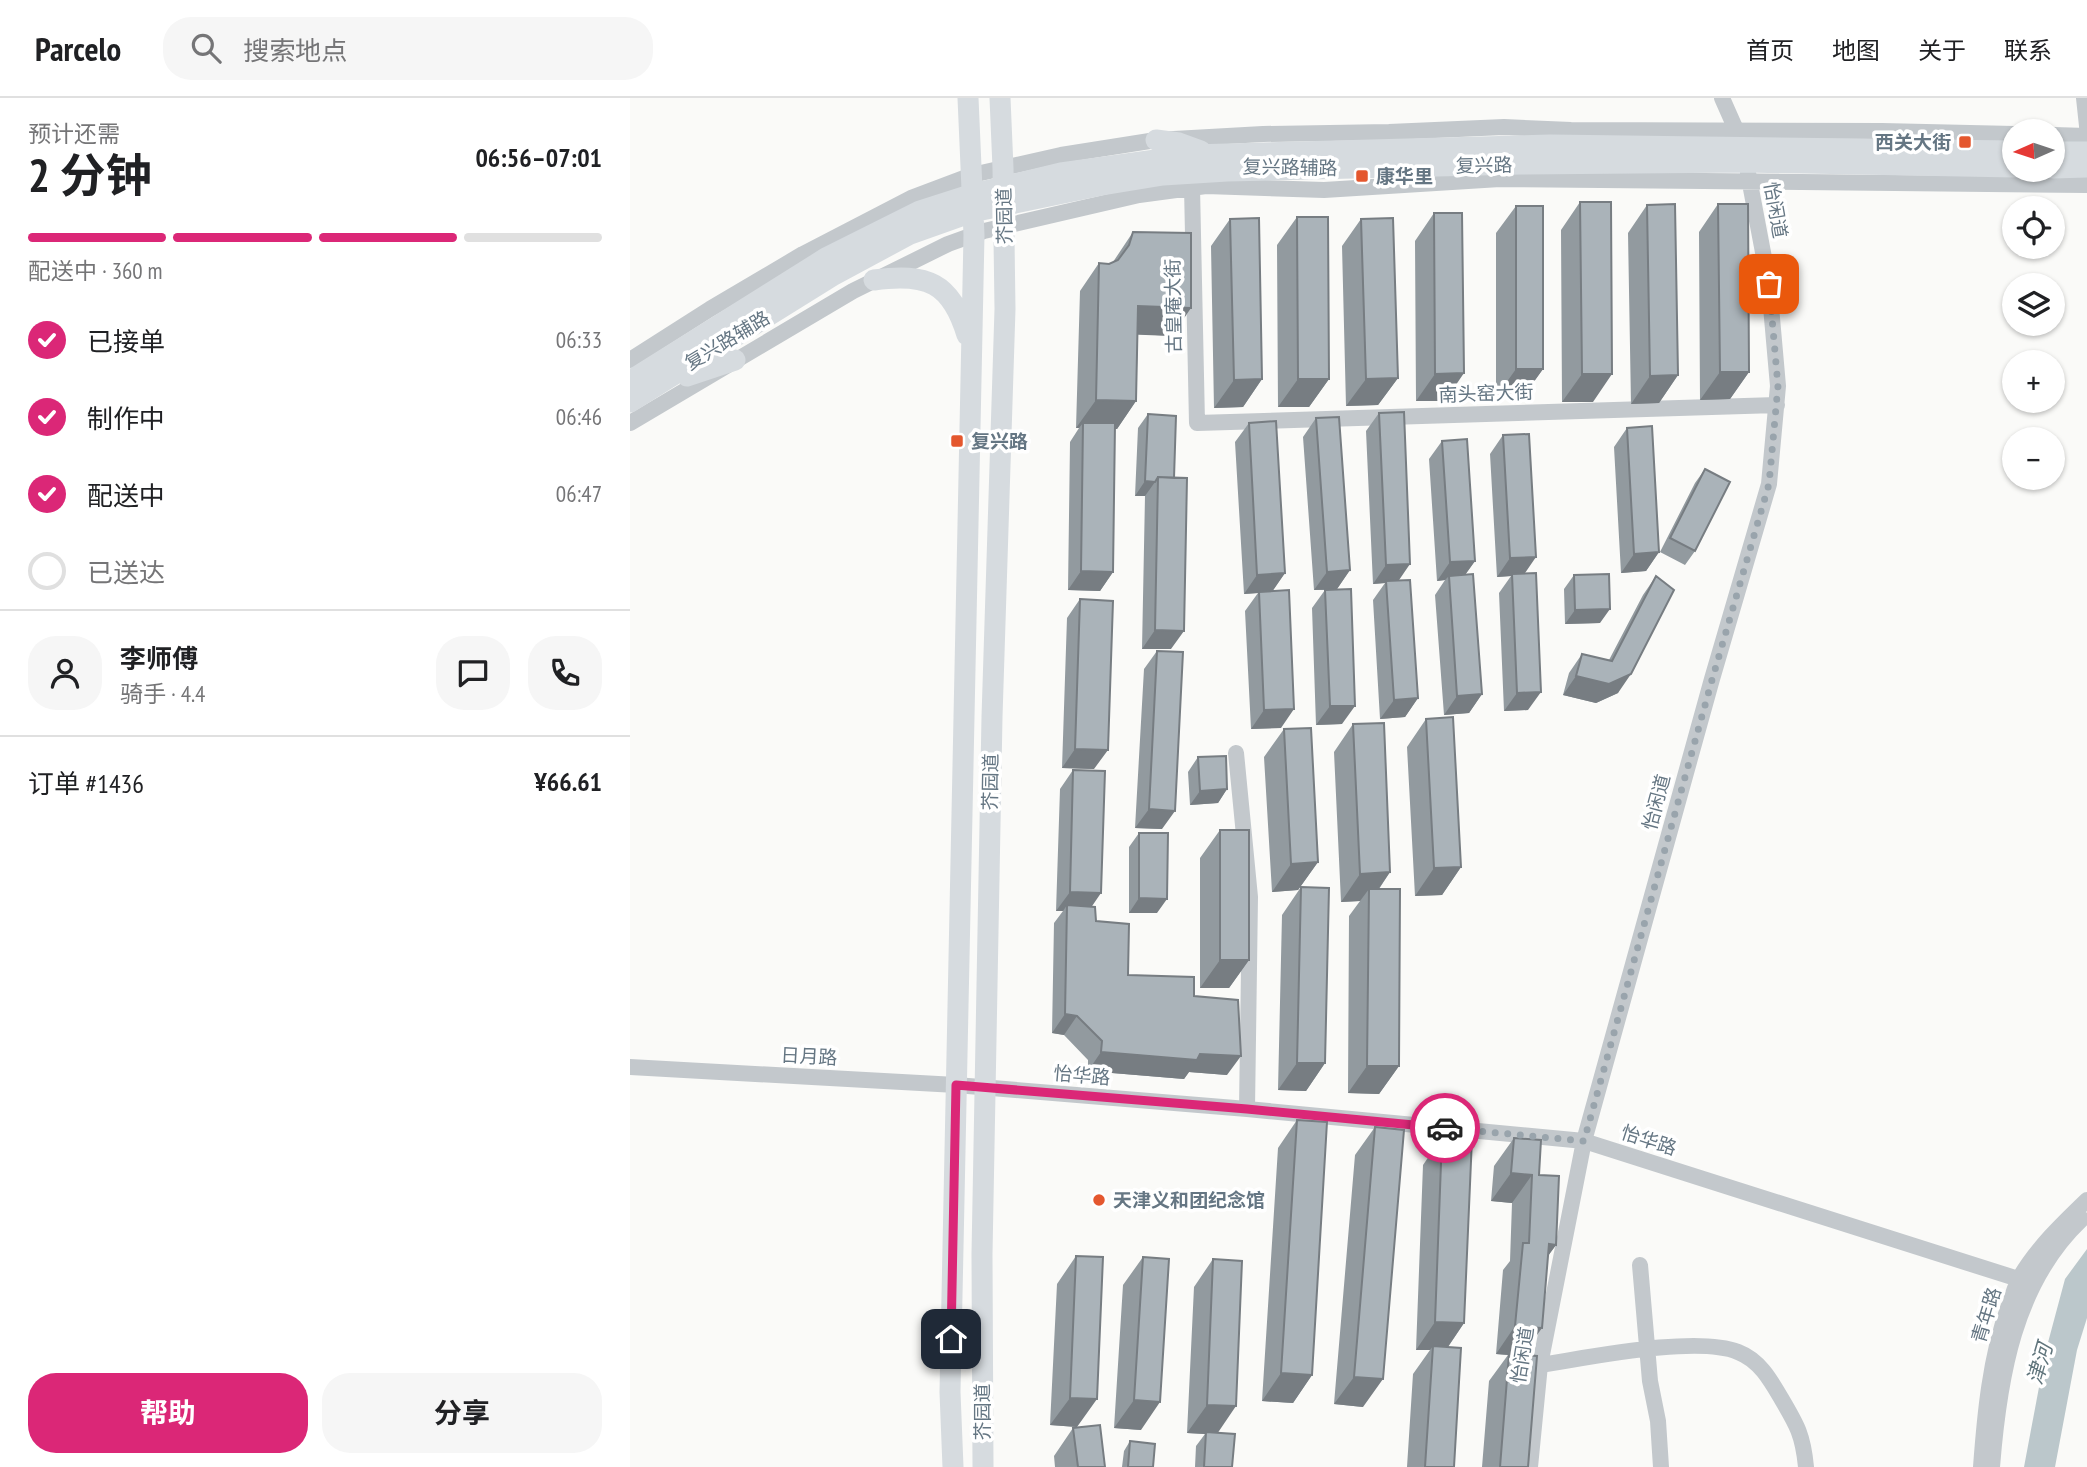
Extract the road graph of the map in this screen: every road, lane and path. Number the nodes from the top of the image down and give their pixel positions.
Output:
1 (968, 98) edge
2 (1000, 98) edge
3 (1722, 98) edge
4 (2084, 98) edge
5 (2087, 126) edge
6 (2002, 134) edge
7 (2065, 135) edge
8 (2087, 136) edge
9 (1156, 140) junction
10 (2002, 152) edge
11 (2065, 152) edge
12 (2087, 152) edge
13 (1209, 155) junction
14 (1744, 155) junction
15 (1954, 157) junction
16 (2002, 165) edge
17 (2087, 167) edge
18 (2065, 168) edge
19 (2087, 185) edge
20 (1192, 187) junction
21 (972, 194) junction
22 (1004, 196) junction
23 (974, 235) junction
24 (874, 280) junction
25 (735, 359) junction
26 (630, 360) edge
27 (972, 360) junction
28 (630, 381) edge
29 (652, 388) junction
30 (630, 402) edge
31 (1777, 405) junction
32 (630, 423) edge
33 (1197, 423) joint
34 (1236, 753) dead end
35 (630, 1067) edge
36 (956, 1085) junction
37 (985, 1088) junction
38 (1247, 1109) junction
39 (1584, 1141) junction
40 (2087, 1200) edge
41 (2087, 1214) edge
42 (1640, 1265) dead end
43 (2026, 1282) junction
44 (1647, 1349) junction
45 (1540, 1365) junction
46 (953, 1467) edge
47 (983, 1467) edge
48 (1530, 1467) edge
49 (1661, 1467) edge
50 (1806, 1467) edge
51 (1981, 1467) edge
52 (1992, 1467) edge

1 - 21 main road, 芥园道
2 - 22 main road, 芥园道
3 - 14 street, 怡闲道
4 - 5 street
6 - 14 street, 复兴路辅路
7 - 8 street
9 - 13 main road
9 - 14 street, 复兴路辅路
9 - 22 street, 复兴路辅路
10 - 15 main road, 复兴路
11 - 12 main road
13 - 14 main road, 复兴路
13 - 22 main road, 复兴路
14 - 15 main road, 复兴路
14 - 19 street, 复兴路辅路
14 - 20 street, 复兴路辅路
14 - 22 main road, 复兴路
14 - 31 street, 怡闲道
15 - 16 main road, 复兴路
17 - 18 main road
20 - 22 street, 复兴路辅路
20 - 33 street, 古皇庵大街
21 - 22 main road, 复兴路
21 - 22 street, 复兴路辅路
21 - 23 main road, 芥园道
21 - 26 street, 复兴路辅路
21 - 28 main road, 复兴路
21 - 29 main road, 复兴路
22 - 23 street, 复兴路辅路
22 - 37 main road, 芥园道
23 - 24 street, 复兴路辅路
23 - 27 main road, 芥园道
24 - 25 street, 复兴路辅路
24 - 27 main road
25 - 29 main road
25 - 32 street, 复兴路辅路
27 - 36 main road, 芥园道
29 - 30 main road, 复兴路
31 - 33 street, 南头窑大街
31 - 39 street, 怡闲道
34 - 38 street
35 - 36 street, 日月路
36 - 37 street, 日月路
36 - 46 main road, 芥园道
37 - 38 street, 怡华路
37 - 47 main road, 芥园道
38 - 39 street, 怡华路
39 - 43 street, 怡华路
39 - 45 street, 怡闲道
40 - 43 street, 青年路
41 - 43 street, 青年路
42 - 44 street
43 - 51 street, 青年路
43 - 52 street, 青年路
44 - 45 street
44 - 49 street
44 - 50 street
45 - 48 street, 怡闲道

